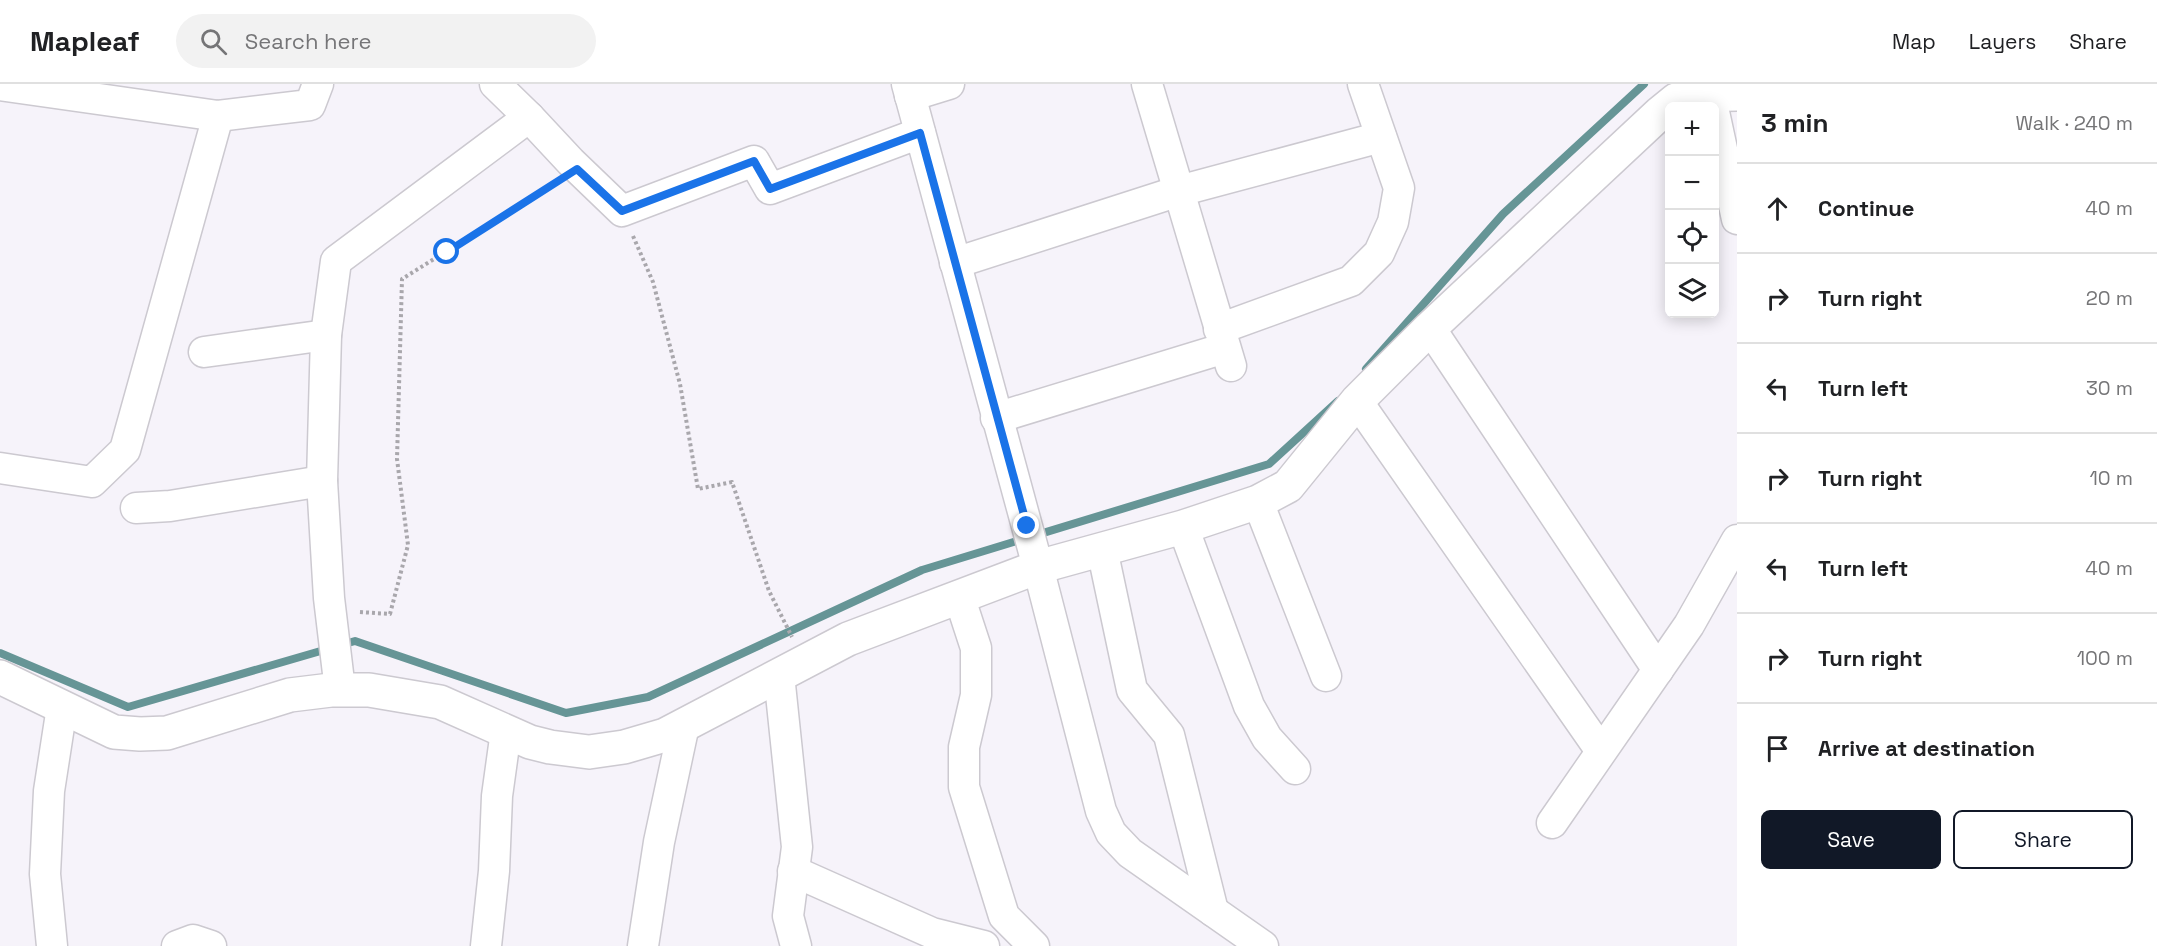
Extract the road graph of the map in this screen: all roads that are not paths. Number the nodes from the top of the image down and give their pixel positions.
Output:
1 (318, 84) edge
2 (495, 84) edge
3 (949, 84) edge
4 (1147, 84) edge
5 (1363, 84) edge
6 (0, 85) edge
7 (909, 90) edge
8 (1674, 102) edge
9 (1719, 102) edge
10 (1665, 110) edge
11 (218, 116) junction
12 (529, 117) junction
13 (920, 133) junction
14 (1381, 137) junction
15 (1179, 192) junction
16 (1737, 219) edge
17 (955, 263) junction
18 (1430, 328) junction
19 (326, 335) junction
20 (1225, 348) junction
21 (204, 352) dead end
22 (1357, 401) junction
23 (996, 418) junction
24 (0, 468) edge
25 (322, 481) junction
26 (1258, 502) junction
27 (136, 508) dead end
28 (1183, 527) junction
29 (1737, 540) edge
30 (1102, 549) junction
31 (1036, 562) junction
32 (959, 596) junction
33 (1658, 670) junction
34 (780, 675) junction
35 (1326, 676) dead end
36 (0, 677) edge
37 (340, 690) junction
38 (63, 707) junction
39 (684, 725) junction
40 (506, 731) junction
41 (1601, 751) junction
42 (1295, 770) dead end
43 (1552, 823) dead end
44 (793, 871) junction
45 (1213, 911) junction
46 (52, 946) edge
47 (177, 946) edge
48 (210, 946) edge
49 (486, 946) edge
50 (643, 946) edge
51 (796, 946) edge
52 (984, 946) edge
53 (1034, 946) edge
54 (1263, 946) edge

1 - 11 street
2 - 12 street
3 - 7 street
4 - 15 street
5 - 14 street
6 - 11 street
7 - 13 street
8 - 9 street
9 - 16 street
10 - 18 street
11 - 24 street
12 - 13 street
12 - 19 street
13 - 17 street
14 - 15 street
14 - 20 street
15 - 17 street
15 - 20 street
17 - 23 street
18 - 22 street
18 - 33 street
19 - 21 street
19 - 25 street
20 - 23 street
22 - 26 street
22 - 41 street
23 - 31 street
25 - 27 street
25 - 37 street
26 - 28 street
26 - 35 street
28 - 30 street
28 - 42 street
29 - 33 street
30 - 31 street
30 - 45 street
31 - 32 street
31 - 45 street
32 - 34 street
32 - 53 street
33 - 41 street
34 - 39 street
34 - 44 street
36 - 38 street
37 - 38 street
37 - 40 street
38 - 46 street
39 - 40 street
39 - 50 street
40 - 49 street
41 - 43 street
44 - 51 street
44 - 52 street
45 - 54 street
47 - 48 street

